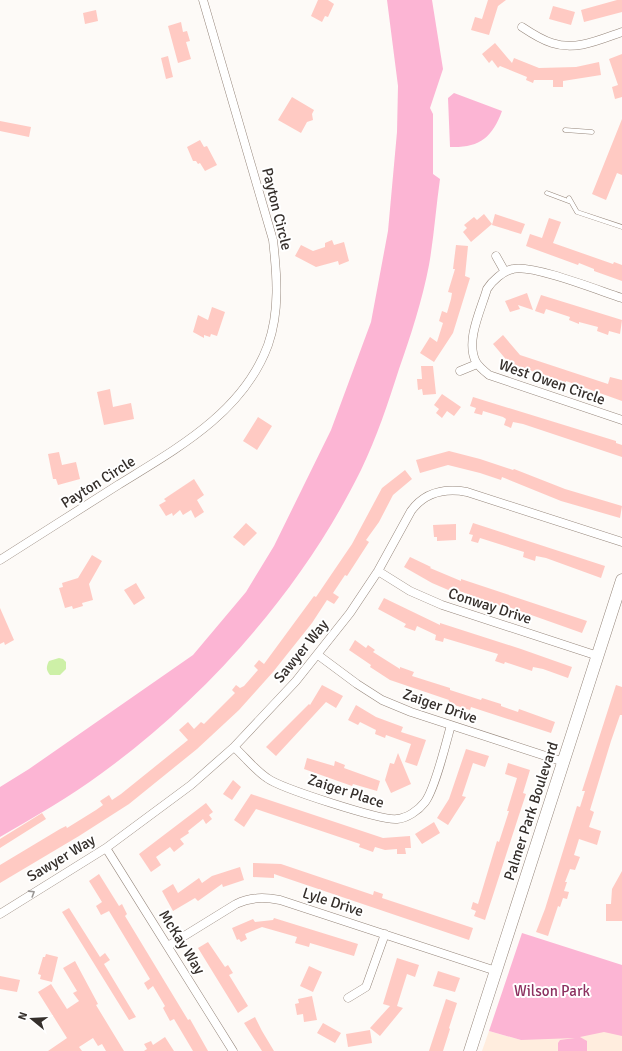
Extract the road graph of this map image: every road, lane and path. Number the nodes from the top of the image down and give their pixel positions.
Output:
1 (203, 0) edge
2 (522, 27) dead end
3 (622, 32) edge
4 (564, 130) dead end
5 (592, 132) dead end
6 (547, 193) dead end
7 (569, 198) dead end
8 (571, 203) junction
9 (622, 227) edge
10 (496, 256) dead end
11 (505, 272) junction
12 (622, 298) edge
13 (477, 364) junction
14 (460, 371) dead end
15 (622, 420) edge
16 (622, 542) edge
17 (0, 560) edge
18 (378, 571) junction
19 (622, 580) edge
20 (318, 655) junction
21 (598, 656) junction
22 (451, 725) junction
23 (234, 747) junction
24 (564, 762) junction
25 (106, 848) junction
26 (0, 914) edge
27 (385, 934) junction
28 (168, 946) junction
29 (496, 971) junction
30 (348, 998) dead end
31 (233, 1051) edge
32 (470, 1051) edge

1 - 17 street, Payton Circle
2 - 3 street
4 - 5 lane
6 - 8 lane
7 - 8 lane
8 - 9 lane
10 - 11 street
11 - 12 street
11 - 13 street, West Owen Circle
13 - 14 street, West Owen Circle
13 - 15 street, West Owen Circle
16 - 18 street, Sawyer Way
18 - 20 street, Sawyer Way
18 - 21 street, Conway Drive
19 - 21 main road, Palmer Park Boulevard
20 - 22 street, Zaiger Drive
20 - 23 street, Sawyer Way
21 - 24 main road, Palmer Park Boulevard
22 - 23 street, Zaiger Place
22 - 24 street, Zaiger Drive
23 - 25 street, Sawyer Way
24 - 29 main road, Palmer Park Boulevard
26 -> 25 street, Sawyer Way
25 - 28 street, McKay Way
27 - 28 street, Lyle Drive
27 - 29 street, Lyle Drive
27 - 30 street
28 - 31 street, McKay Way
29 - 32 main road, Palmer Park Boulevard

